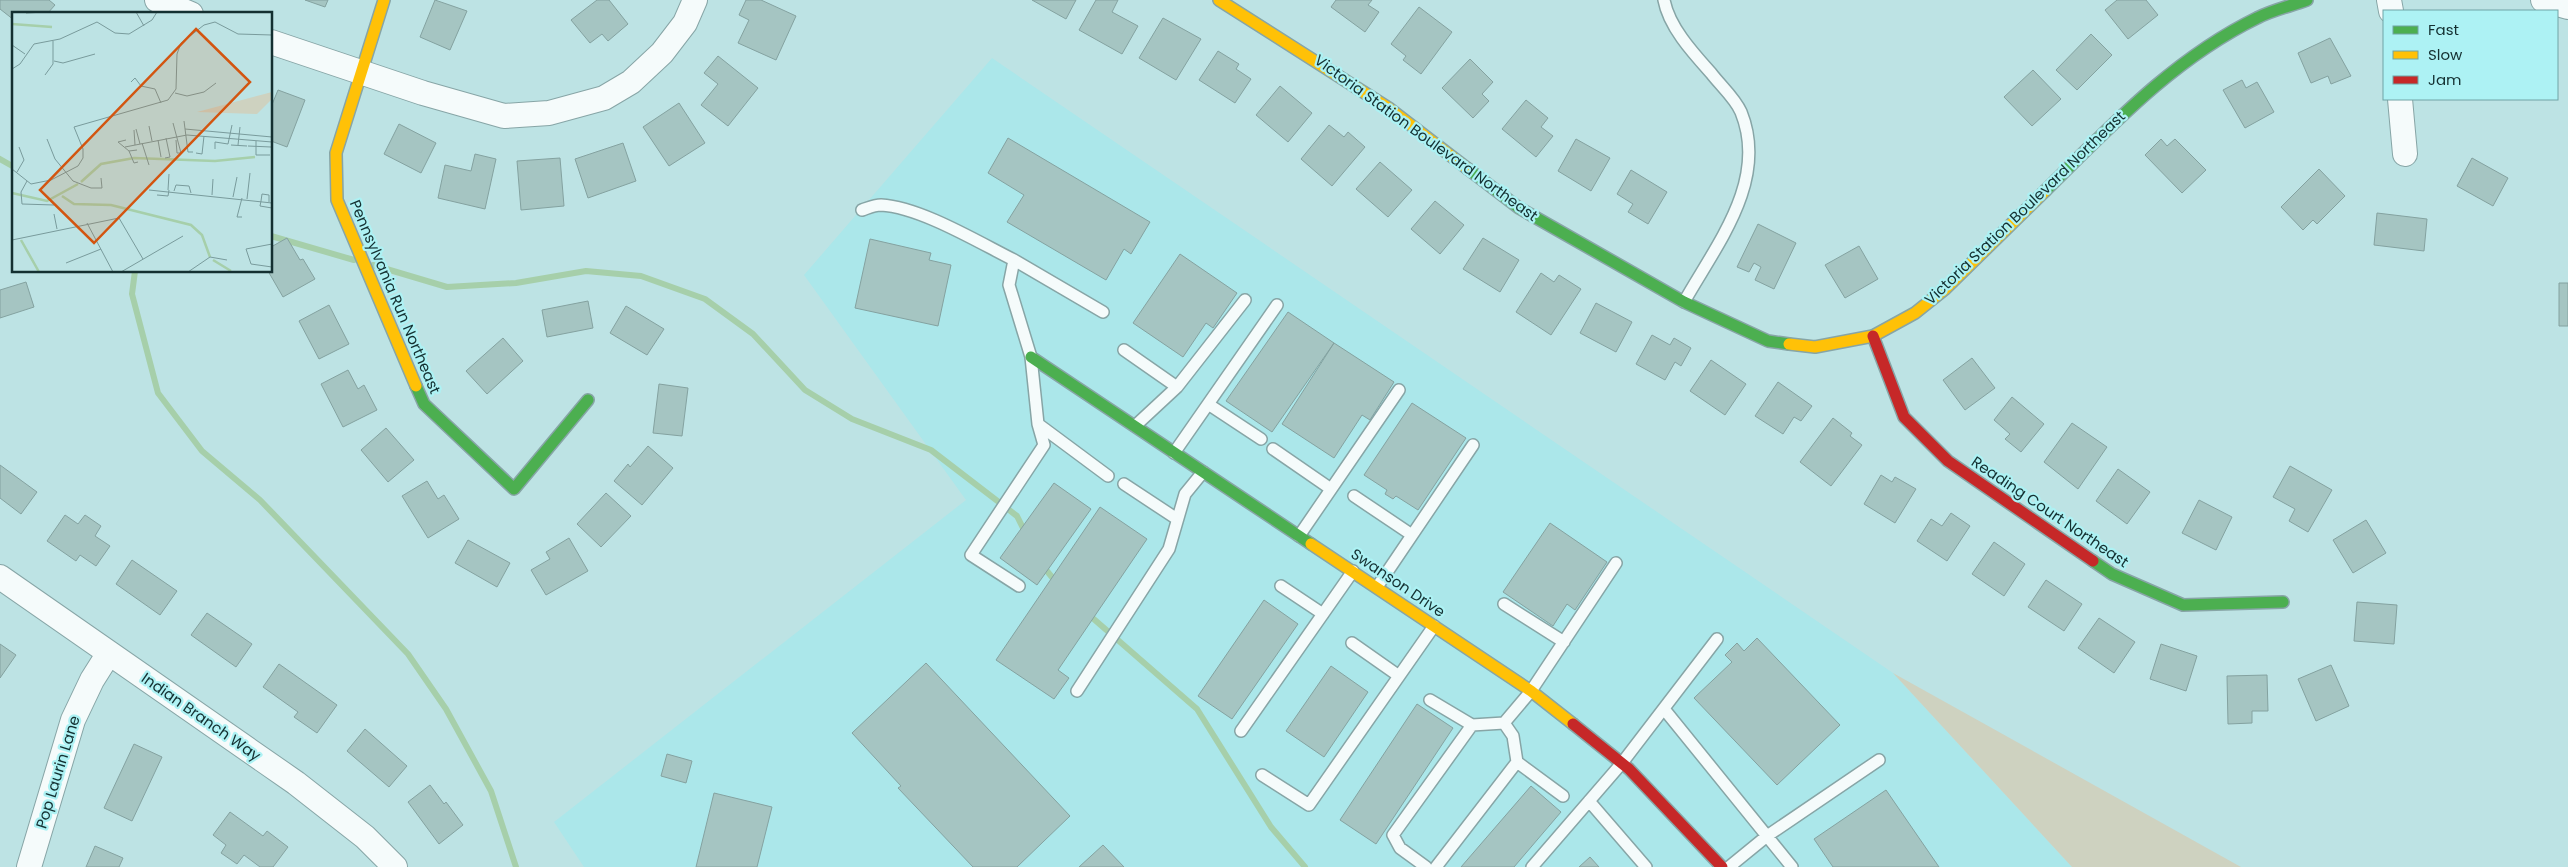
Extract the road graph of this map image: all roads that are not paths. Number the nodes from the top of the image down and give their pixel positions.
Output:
1 (157, 0) edge
2 (384, 0) edge
3 (695, 0) edge
4 (1219, 0) edge
5 (1664, 0) edge
6 (2307, 0) edge
7 (2543, 0) edge
8 (2568, 7) edge
9 (186, 12) edge
10 (272, 42) edge
11 (360, 72) junction
12 (2400, 100) edge
13 (2405, 154) dead end
14 (862, 210) dead end
15 (1014, 260) junction
16 (1245, 300) dead end
17 (1684, 302) junction
18 (1277, 305) dead end
19 (1103, 312) dead end
20 (1873, 336) junction
21 (1124, 350) dead end
22 (1031, 357) junction
23 (1177, 387) junction
24 (1398, 390) dead end
25 (588, 400) dead end
26 (1208, 404) junction
27 (1038, 424) junction
28 (1135, 426) junction
29 (1261, 439) dead end
30 (1472, 445) dead end
31 (1273, 449) dead end
32 (1174, 453) junction
33 (1203, 472) junction
34 (1108, 476) dead end
35 (1124, 484) dead end
36 (1331, 489) junction
37 (1354, 496) dead end
38 (1177, 519) junction
39 (1412, 535) junction
40 (1299, 536) junction
41 (1616, 564) dead end
42 (1353, 571) junction
43 (0, 577) edge
44 (1019, 586) dead end
45 (1281, 586) dead end
46 (1377, 587) junction
47 (2282, 602) dead end
48 (1504, 604) dead end
49 (1323, 614) junction
50 (1434, 626) junction
51 (1717, 639) dead end
52 (1564, 642) junction
53 (1352, 643) dead end
54 (109, 653) junction
55 (1399, 676) junction
56 (1078, 691) dead end
57 (1532, 691) junction
58 (1430, 700) dead end
59 (1664, 709) junction
60 (1504, 723) junction
61 (1472, 724) junction
62 (1241, 731) dead end
63 (1879, 760) dead end
64 (1517, 762) junction
65 (1622, 763) junction
66 (1262, 774) dead end
67 (1563, 796) dead end
68 (1589, 801) junction
69 (1767, 836) junction
70 (29, 867) edge
71 (395, 867) edge
72 (1426, 867) edge
73 (1436, 867) edge
74 (1532, 867) edge
75 (1646, 867) edge
76 (1722, 867) edge
77 (1729, 867) edge
78 (1792, 867) edge

1 - 9 street
2 - 11 street, Pennsylvania Run Northeast
3 - 11 street
4 - 17 street, Victoria Station Boulevard Northeast
5 - 17 lane
6 - 20 street, Victoria Station Boulevard Northeast
7 - 8 street
10 - 11 street
11 - 25 street, Pennsylvania Run Northeast
12 - 13 street
14 - 15 lane
15 - 19 lane
15 - 22 lane
16 - 23 lane
17 - 20 street, Victoria Station Boulevard Northeast
18 - 26 lane
20 - 47 street, Reading Court Northeast
21 - 23 lane
22 - 27 lane
22 - 28 street, Swanson Drive
23 - 28 lane
24 - 36 lane
26 - 29 lane
26 - 32 lane
27 - 34 lane
27 - 44 lane
28 - 32 street, Swanson Drive
30 - 39 lane
31 - 36 lane
32 - 33 street, Swanson Drive
33 - 38 lane
33 - 40 street, Swanson Drive
35 - 38 lane
36 - 40 lane
37 - 39 lane
38 - 56 lane
39 - 46 lane
40 - 42 street, Swanson Drive
41 - 52 lane
42 - 46 street, Swanson Drive
42 - 49 lane
43 - 54 street, Indian Branch Way
45 - 49 lane
46 - 50 street, Swanson Drive
48 - 52 lane
49 - 62 lane
50 - 55 lane
50 - 57 street, Swanson Drive
51 - 59 lane
52 - 57 lane
53 - 55 lane
54 - 70 street, Pop Laurin Lane
54 - 71 street, Indian Branch Way
55 - 66 lane
57 - 60 lane
57 - 65 street, Swanson Drive
58 - 61 lane
59 - 65 lane
59 - 69 lane
60 - 61 lane
60 - 64 lane
61 - 72 lane
63 - 69 lane
64 - 67 lane
64 - 73 lane
65 - 68 lane
65 - 76 street, Swanson Drive
68 - 74 lane
68 - 75 lane
69 - 77 lane
69 - 78 lane

